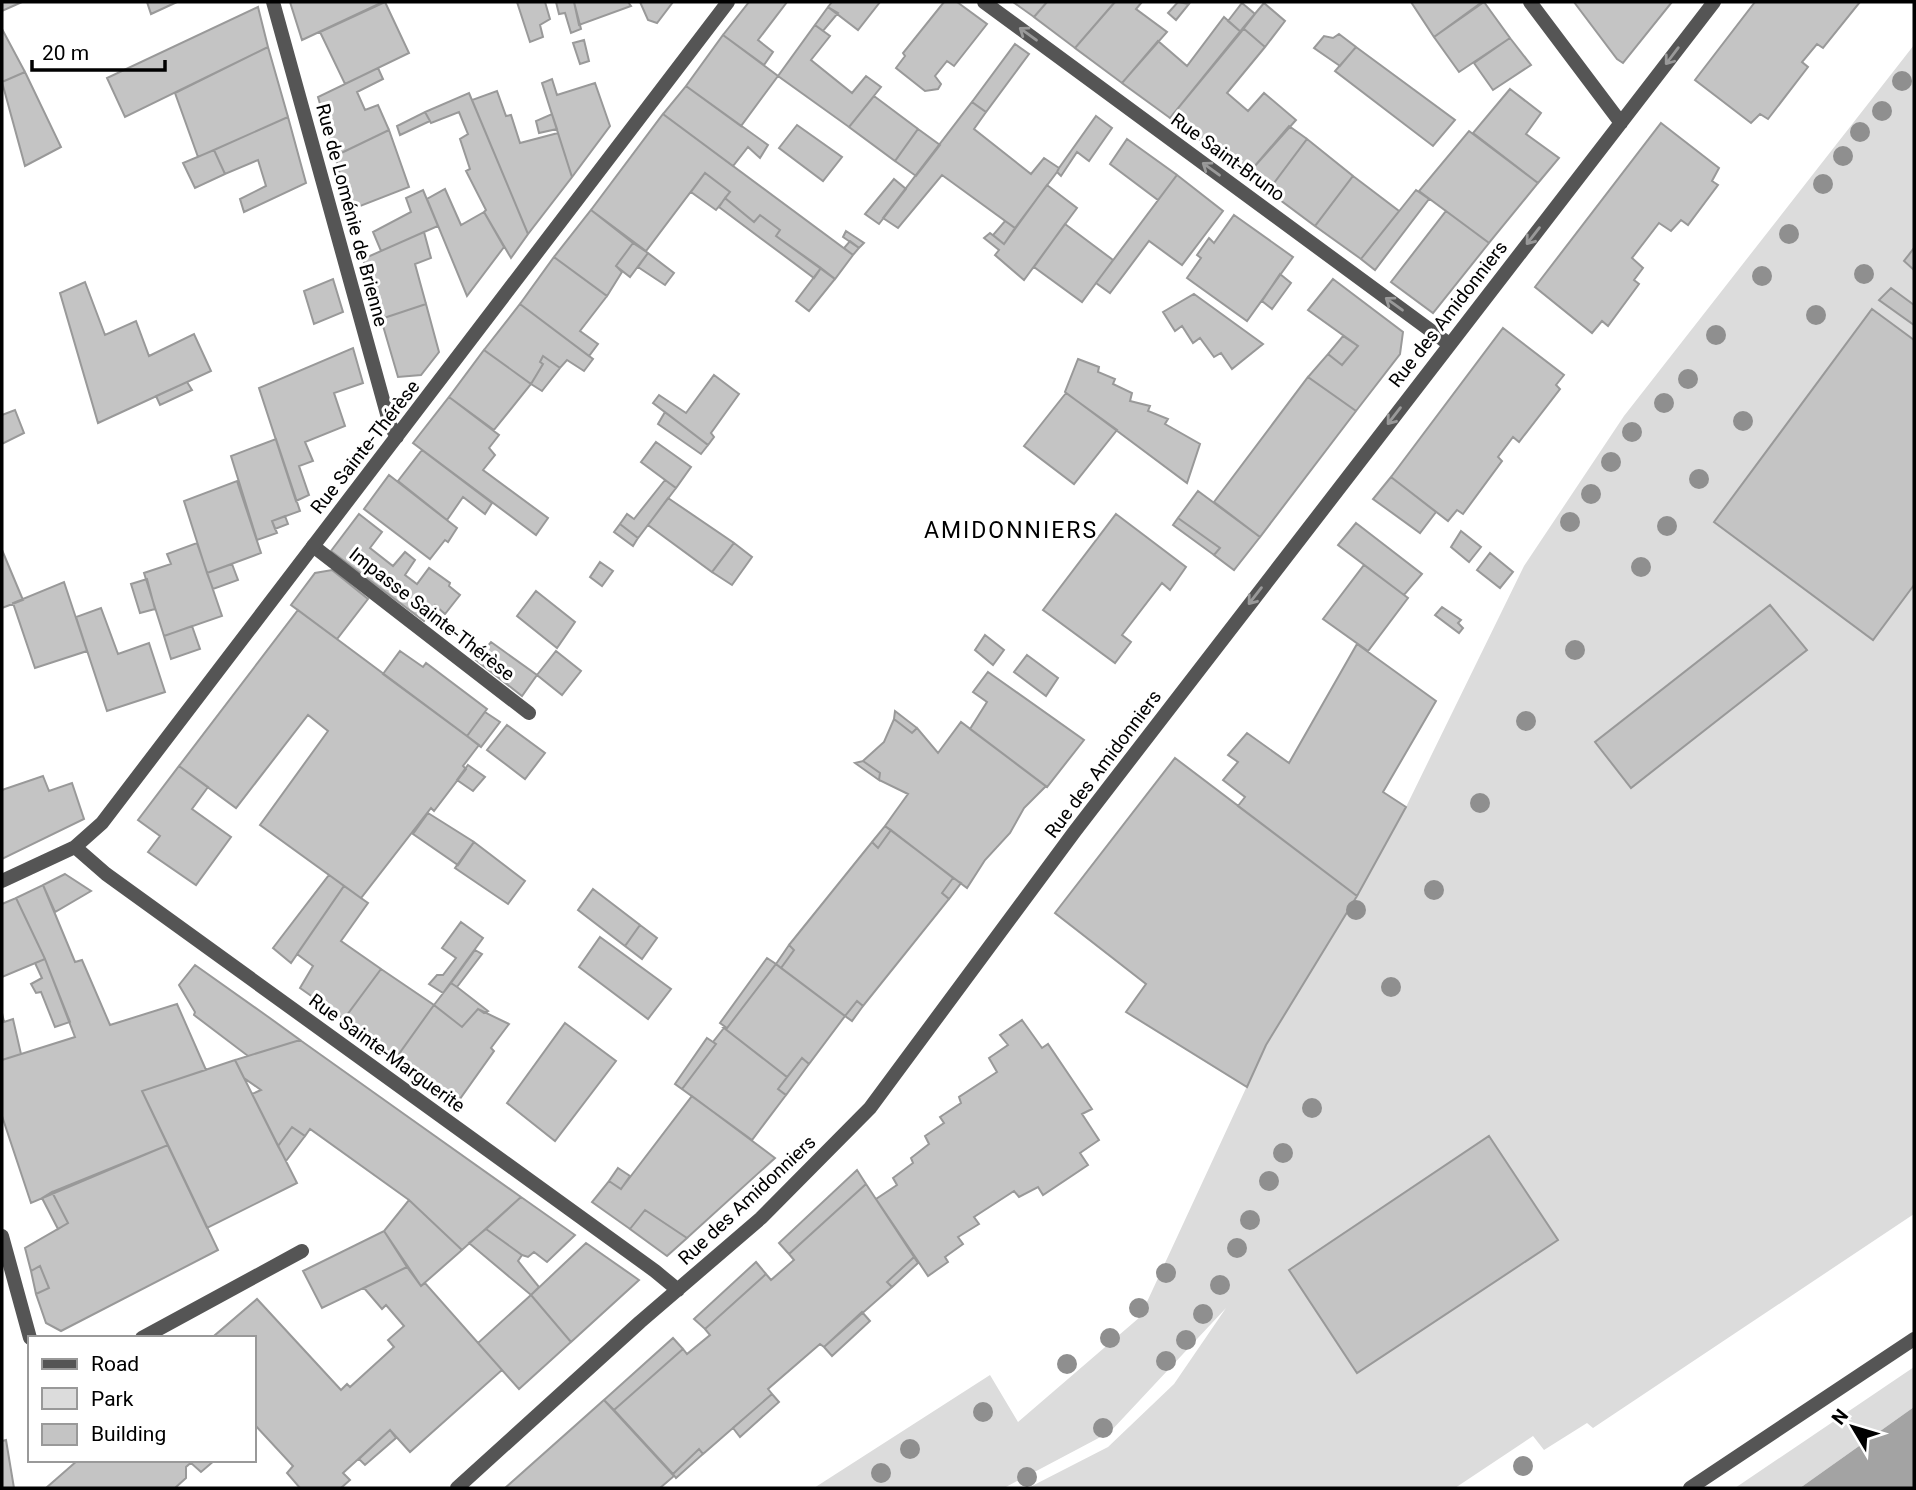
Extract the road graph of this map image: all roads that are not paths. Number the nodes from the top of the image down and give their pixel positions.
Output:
1 (273, 2) edge
2 (728, 2) edge
3 (984, 2) edge
4 (1531, 2) edge
5 (1714, 2) edge
6 (1621, 123) junction
7 (1449, 344) junction
8 (397, 437) junction
9 (313, 547) junction
10 (528, 713) dead end
11 (75, 847) junction
12 (2, 881) edge
13 (2, 1236) edge
14 (302, 1251) dead end
15 (678, 1290) junction
16 (29, 1336) edge
17 (146, 1336) edge
18 (1914, 1339) edge
19 (457, 1488) edge
20 (1690, 1488) edge

1 - 8 street, Rue de Loménie de Brienne
2 - 8 street, Rue Sainte-Thérèse
7 -> 3 street, Rue Saint-Bruno
4 - 6 street
5 -> 6 street, Rue des Amidonniers
6 -> 7 street, Rue des Amidonniers
7 -> 15 street, Rue des Amidonniers
8 - 9 street, Rue Sainte-Thérèse
9 - 10 street, Impasse Sainte-Thérèse
9 - 11 street, Rue Sainte-Thérèse
11 - 12 street, Rue Sainte-Thérèse
11 - 15 street, Rue Sainte-Marguerite
13 - 16 street
14 - 17 street
15 - 19 street, Rue des Amidonniers
18 - 20 street

